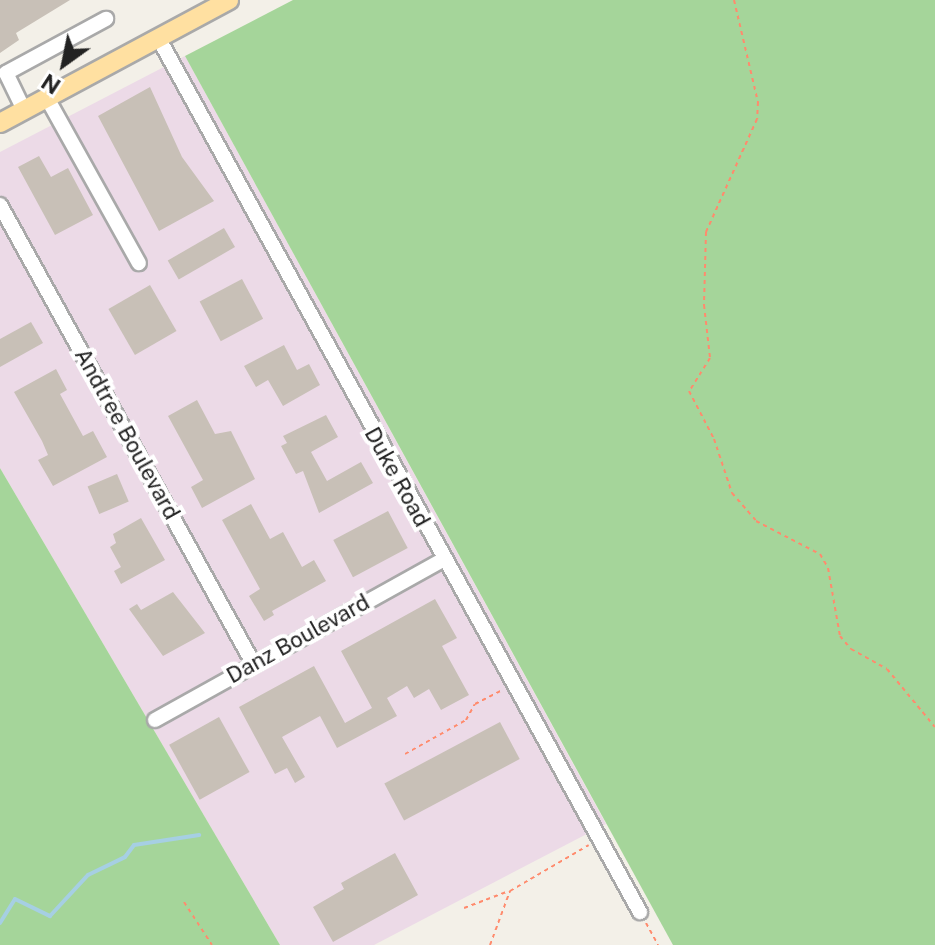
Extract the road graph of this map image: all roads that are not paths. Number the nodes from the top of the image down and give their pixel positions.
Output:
1 (229, 0) edge
2 (106, 19) dead end
3 (159, 39) junction
4 (47, 98) junction
5 (24, 110) junction
6 (0, 123) edge
7 (0, 205) edge
8 (139, 263) dead end
9 (442, 560) junction
10 (253, 663) junction
11 (155, 720) dead end
12 (640, 912) road end

1 - 3 main road
2 - 5 street
3 - 4 main road
3 - 9 street, Duke Road
4 - 5 main road
4 - 8 street
5 - 6 main road
7 - 10 street, Andtree Boulevard
9 - 10 street, Danz Boulevard
9 - 12 street, Duke Road
10 - 11 street, Danz Boulevard

